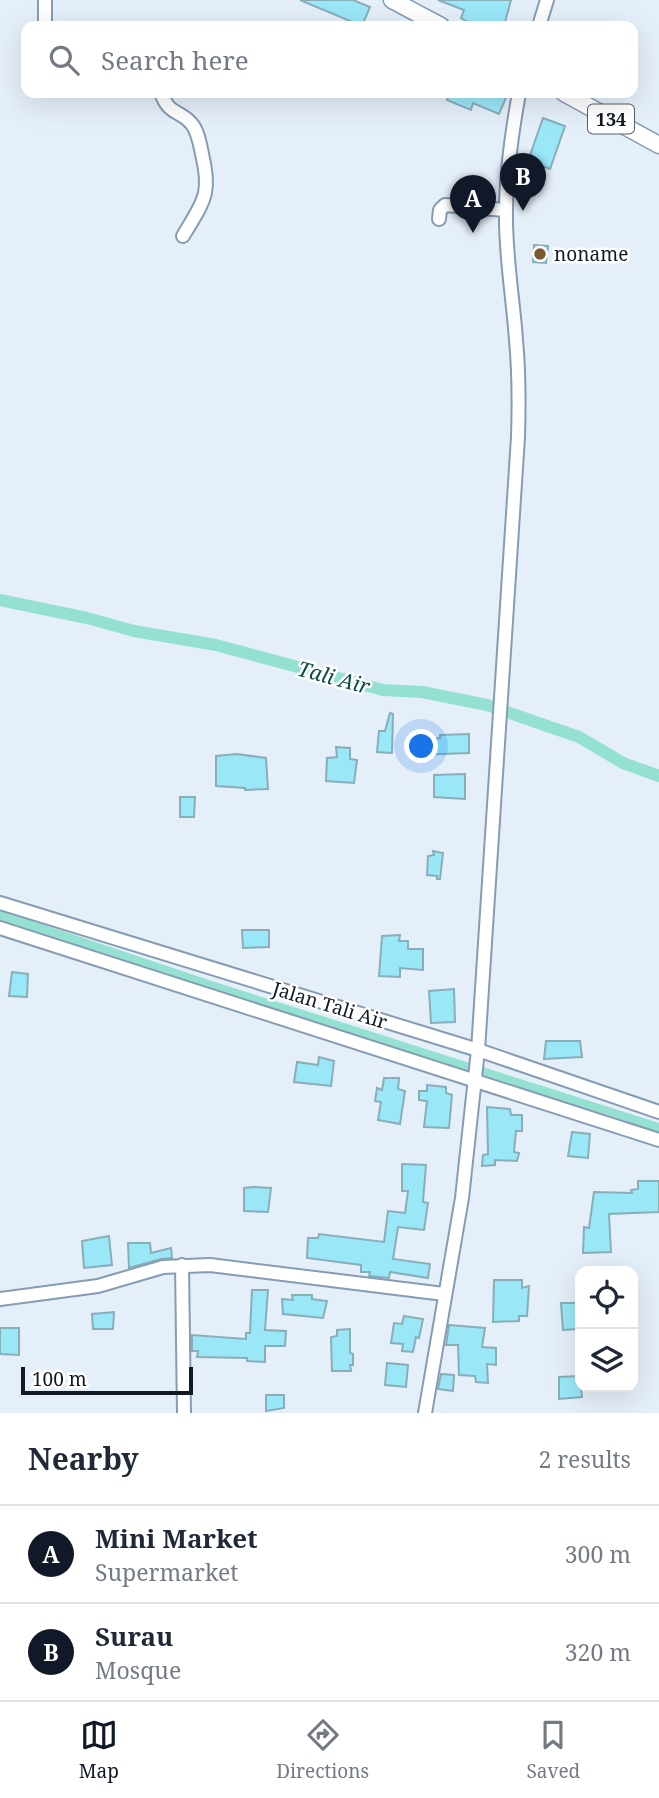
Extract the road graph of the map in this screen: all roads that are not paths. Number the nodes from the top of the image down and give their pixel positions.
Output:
1 (45, 0) edge
2 (391, 0) edge
3 (547, 0) edge
4 (45, 21) edge
5 (431, 21) edge
6 (541, 21) edge
7 (163, 98) edge
8 (518, 98) edge
9 (573, 98) edge
10 (659, 145) edge
11 (506, 210) junction
12 (439, 219) dead end
13 (183, 236) dead end
14 (0, 903) edge
15 (0, 928) edge
16 (478, 1053) junction
17 (475, 1082) junction
18 (659, 1112) edge
19 (659, 1140) edge
20 (182, 1265) junction
21 (444, 1294) junction
22 (0, 1299) edge
23 (184, 1413) edge
24 (425, 1413) edge

1 - 4 street
2 - 5 main road
3 - 6 street
7 - 13 street
8 - 11 street
9 - 10 main road, 134
11 - 12 street
11 - 16 street
14 - 16 street, Jalan Tali Air
15 - 17 street, Jalan Tali Air
16 - 17 street
16 - 18 street, Jalan Tali Air
17 - 19 street, Jalan Tali Air
17 - 21 street
20 - 21 street
20 - 22 street
20 - 23 street
21 - 24 street

